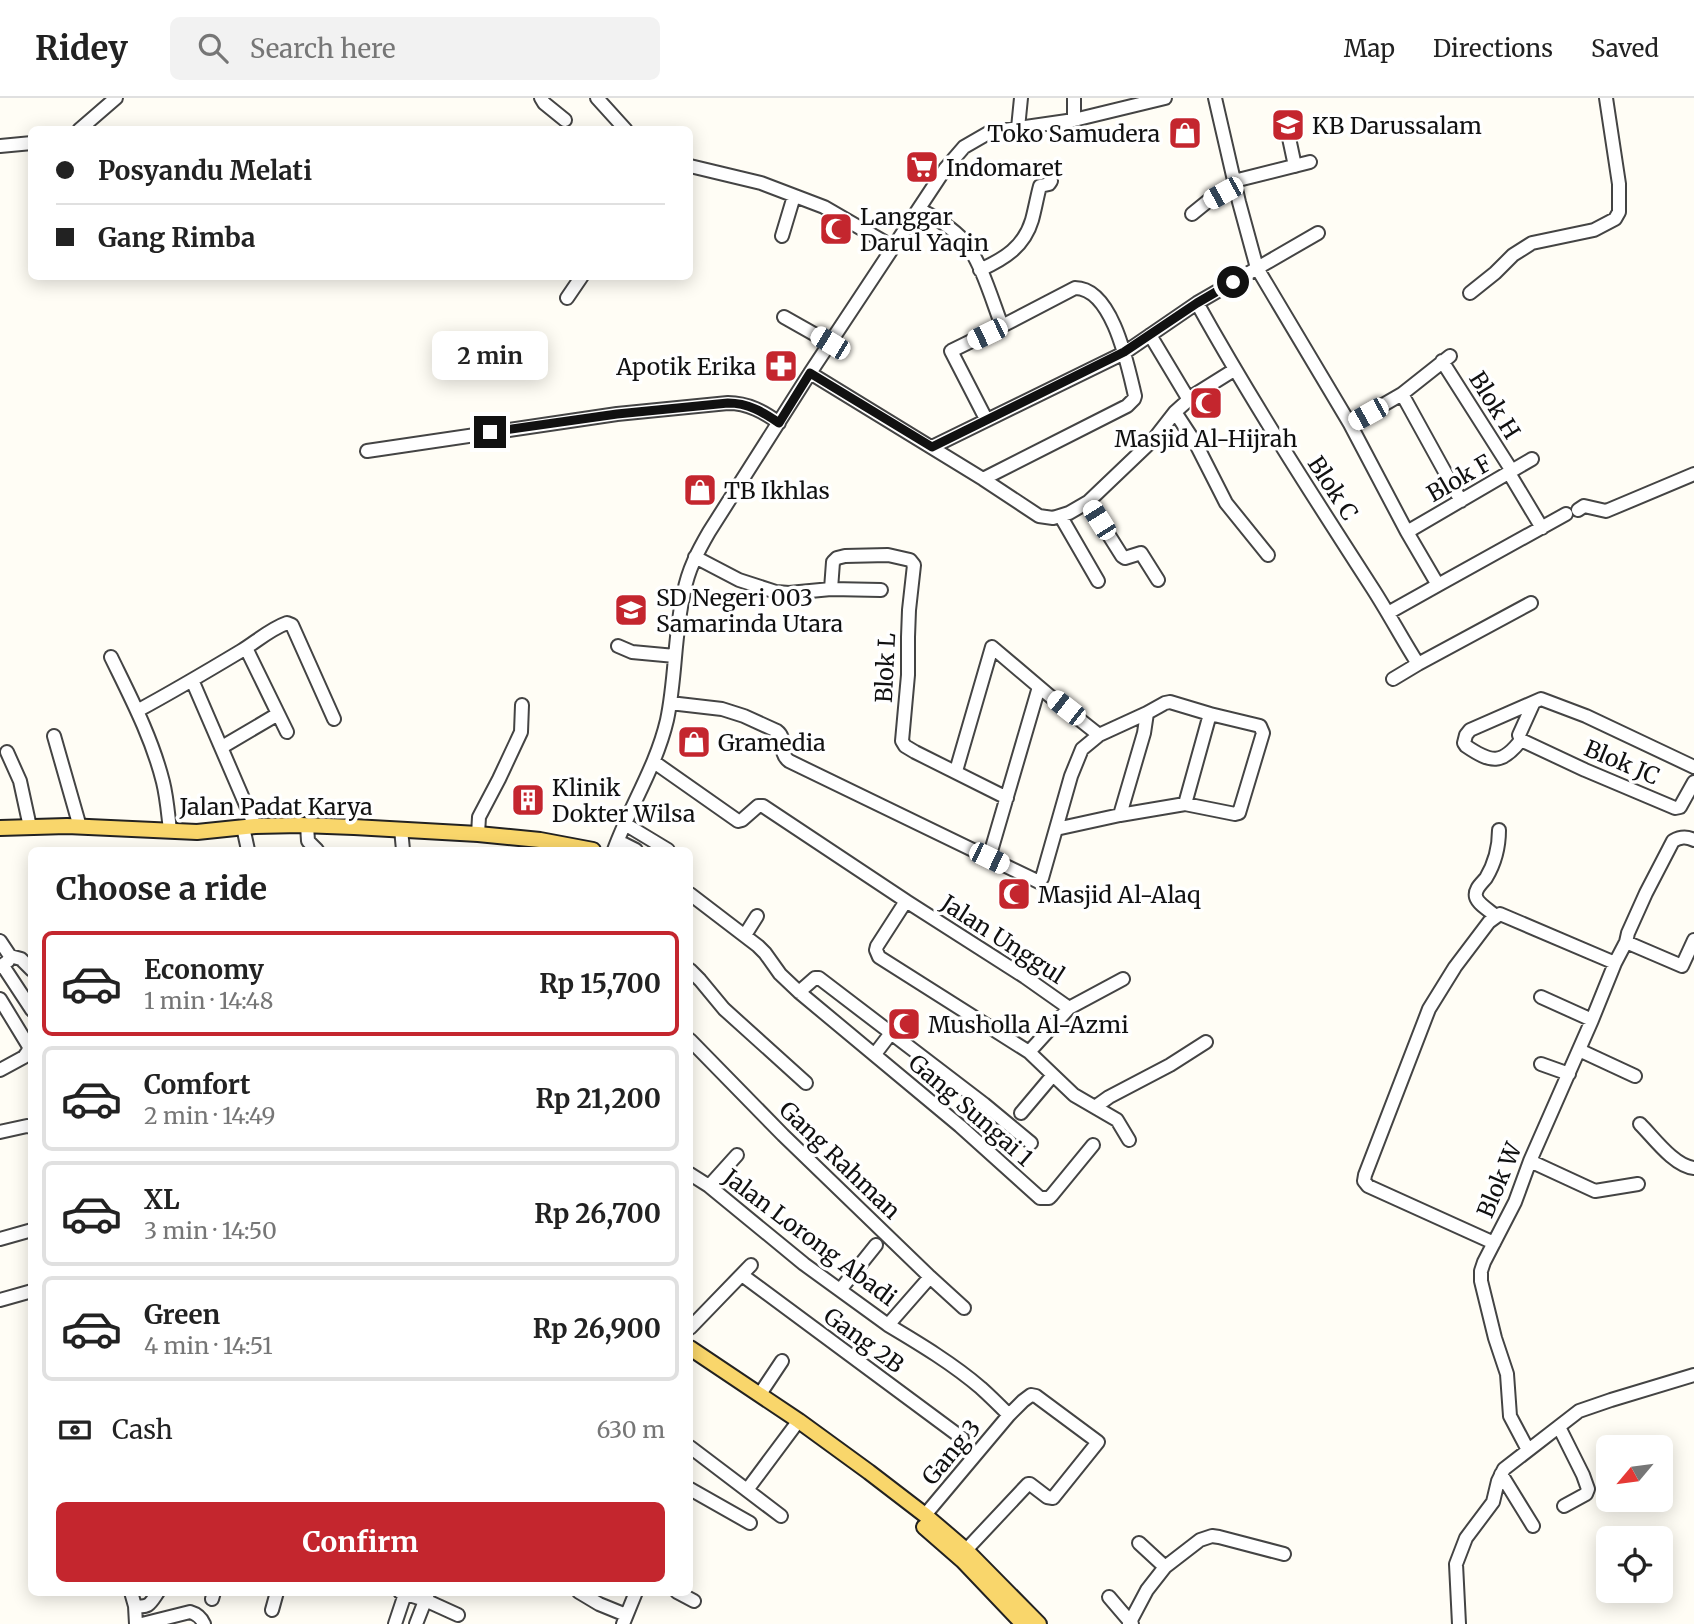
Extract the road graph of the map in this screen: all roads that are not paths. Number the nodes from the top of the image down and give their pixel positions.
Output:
1 (116, 98) edge
2 (541, 98) edge
3 (597, 98) edge
4 (1021, 98) edge
5 (1074, 98) edge
6 (1165, 98) edge
7 (1215, 98) edge
8 (1606, 98) edge
9 (565, 120) dead end
10 (1074, 120) junction
11 (84, 126) edge
12 (622, 126) edge
13 (1018, 128) junction
14 (1289, 138) dead end
15 (28, 143) edge
16 (0, 146) edge
17 (1310, 162) dead end
18 (1295, 166) junction
19 (693, 167) edge
20 (1051, 181) dead end
21 (1235, 184) junction
22 (794, 196) junction
23 (919, 209) junction
24 (1192, 215) dead end
25 (1318, 233) dead end
26 (782, 236) dead end
27 (893, 247) junction
28 (1257, 268) junction
29 (980, 270) junction
30 (579, 280) edge
31 (1470, 293) dead end
32 (567, 298) dead end
33 (1197, 303) junction
34 (784, 317) dead end
35 (1002, 326) junction
36 (1150, 335) junction
37 (830, 343) junction
38 (1124, 352) junction
39 (1234, 370) junction
40 (810, 373) junction
41 (1402, 394) junction
42 (1189, 400) junction
43 (1175, 412) junction
44 (986, 419) junction
45 (779, 423) junction
46 (1350, 424) junction
47 (932, 447) junction
48 (367, 451) dead end
49 (1532, 460) dead end
50 (1511, 472) junction
51 (1694, 474) edge
52 (983, 479) junction
53 (1461, 501) junction
54 (1088, 502) junction
55 (1061, 517) junction
56 (1542, 528) junction
57 (1407, 532) junction
58 (1268, 555) dead end
59 (695, 557) junction
60 (1098, 580) dead end
61 (1158, 580) dead end
62 (1438, 585) junction
63 (831, 589) junction
64 (881, 590) dead end
65 (1531, 603) dead end
66 (1388, 613) junction
67 (618, 646) dead end
68 (246, 648) junction
69 (675, 656) junction
70 (111, 657) dead end
71 (1416, 661) junction
72 (1393, 679) dead end
73 (192, 680) junction
74 (1039, 687) junction
75 (670, 702) junction
76 (1533, 704) junction
77 (522, 705) dead end
78 (137, 711) junction
79 (1147, 713) junction
80 (278, 714) junction
81 (1210, 714) junction
82 (334, 719) dead end
83 (287, 732) dead end
84 (1099, 735) junction
85 (54, 736) dead end
86 (1521, 740) junction
87 (222, 747) junction
88 (7, 752) dead end
89 (654, 762) junction
90 (1694, 767) edge
91 (956, 771) junction
92 (1694, 782) edge
93 (1007, 798) junction
94 (1185, 804) junction
95 (1120, 815) junction
96 (625, 824) junction
97 (307, 825) junction
98 (30, 827) junction
99 (80, 827) junction
100 (249, 827) junction
101 (0, 828) edge
102 (401, 829) junction
103 (1056, 829) junction
104 (170, 830) junction
105 (1499, 830) dead end
106 (478, 834) junction
107 (1694, 840) edge
108 (616, 846) edge
109 (248, 847) edge
110 (314, 847) edge
111 (403, 847) edge
112 (577, 847) edge
113 (663, 847) edge
114 (989, 858) junction
115 (693, 896) edge
116 (906, 901) junction
117 (757, 916) dead end
118 (1496, 916) junction
119 (744, 935) junction
120 (1627, 937) junction
121 (1694, 940) edge
122 (0, 941) edge
123 (4, 963) edge
124 (1615, 963) junction
125 (28, 966) edge
126 (693, 973) edge
127 (1123, 979) dead end
128 (799, 992) junction
129 (1541, 997) dead end
130 (0, 999) edge
131 (28, 1003) edge
132 (1069, 1008) junction
133 (1592, 1020) junction
134 (891, 1033) junction
135 (1206, 1042) dead end
136 (693, 1043) edge
137 (28, 1048) edge
138 (1579, 1050) junction
139 (28, 1051) edge
140 (1029, 1052) junction
141 (875, 1054) junction
142 (1541, 1064) dead end
143 (0, 1070) edge
144 (1569, 1074) junction
145 (1053, 1075) junction
146 (1635, 1076) dead end
147 (806, 1083) dead end
148 (1095, 1107) junction
149 (1021, 1113) dead end
150 (1640, 1124) dead end
151 (28, 1126) edge
152 (0, 1132) edge
153 (1129, 1140) dead end
154 (1031, 1143) dead end
155 (1093, 1145) dead end
156 (737, 1155) dead end
157 (1530, 1161) junction
158 (1694, 1168) edge
159 (693, 1176) edge
160 (1638, 1184) dead end
161 (709, 1186) junction
162 (28, 1231) edge
163 (0, 1240) edge
164 (1494, 1242) junction
165 (876, 1245) dead end
166 (930, 1277) junction
167 (839, 1290) junction
168 (28, 1292) edge
169 (0, 1300) edge
170 (964, 1308) dead end
171 (693, 1325) edge
172 (888, 1325) junction
173 (693, 1350) edge
174 (693, 1359) edge
175 (782, 1361) dead end
176 (1694, 1375) edge
177 (760, 1394) junction
178 (1009, 1415) junction
179 (794, 1427) junction
180 (1559, 1427) junction
181 (962, 1437) dead end
182 (693, 1449) edge
183 (1528, 1450) junction
184 (1501, 1474) junction
185 (747, 1490) junction
186 (693, 1491) edge
187 (1564, 1506) dead end
188 (925, 1515) junction
189 (781, 1516) dead end
190 (750, 1523) dead end
191 (1533, 1526) dead end
192 (1139, 1543) dead end
193 (966, 1550) junction
194 (1284, 1554) dead end
195 (1165, 1567) junction
196 (155, 1596) edge
197 (276, 1596) edge
198 (401, 1596) edge
199 (426, 1596) edge
200 (586, 1596) edge
201 (634, 1596) edge
202 (685, 1596) edge
203 (1109, 1597) dead end
204 (133, 1599) edge
205 (694, 1601) dead end
206 (272, 1610) dead end
207 (457, 1615) dead end
208 (624, 1620) edge
209 (1131, 1623) edge
210 (136, 1624) edge
211 (142, 1624) edge
212 (204, 1624) edge
213 (395, 1624) edge
214 (416, 1624) edge
215 (1023, 1624) edge
216 (1038, 1624) edge
217 (1459, 1624) edge

1 - 11 street
2 - 9 street
3 - 12 street
4 - 13 street
5 - 10 street
6 - 10 street
7 - 21 street
8 - 31 street
10 - 13 street
13 - 23 street
14 - 18 street
15 - 16 street
17 - 18 street
18 - 21 street
19 - 22 street
20 - 29 street
21 - 24 street
21 - 28 street
22 - 26 street
22 - 27 street
23 - 27 street
23 - 29 street
25 - 28 street
27 - 37 street
28 - 33 street
28 - 46 street
29 - 35 street
30 - 32 street
33 - 36 street
33 - 39 street, Blok C
34 - 37 street
35 - 38 street
35 - 44 street
36 - 38 street
36 - 42 street
37 - 40 street
38 - 44 street
38 - 52 street
39 - 42 street
39 - 66 street, Blok C
40 - 45 street
40 - 47 street
41 - 46 street
41 - 50 street, Blok H
41 - 53 street
42 - 43 street
43 - 54 street
43 - 58 street
44 - 47 street
45 - 48 street
45 - 59 street
46 - 57 street
47 - 52 street
49 - 50 street, Blok F
50 - 53 street, Blok F
50 - 56 street, Blok H
51 - 56 street
52 - 55 street
53 - 57 street, Blok F
54 - 55 street
54 - 61 street
55 - 60 street
56 - 62 street
57 - 62 street
59 - 63 street
59 - 69 street
62 - 66 street
63 - 64 street
63 - 91 street, Blok L
65 - 71 street
66 - 71 street, Blok C
67 - 69 street
68 - 73 street
68 - 80 street
68 - 82 street
69 - 75 street
70 - 78 street
71 - 72 street
73 - 78 street
73 - 87 street
74 - 84 street
74 - 91 street
74 - 93 street
75 - 89 street
75 - 114 street
76 - 86 street
76 - 86 street
76 - 90 street
77 - 106 street
78 - 104 street
79 - 81 street
79 - 84 street
79 - 95 street
80 - 83 street
80 - 87 street
81 - 94 street
81 - 94 street
84 - 103 street
85 - 99 street
86 - 92 street, Blok JC
87 - 100 street
88 - 98 street
89 - 96 street
89 - 116 street, Jalan Unggul
91 - 93 street
93 - 114 street
94 - 95 street
95 - 103 street
96 - 108 street
96 - 113 street
97 - 100 main road, Jalan Padat Karya
97 - 102 main road, Jalan Padat Karya
97 - 110 street
98 - 99 main road, Jalan Padat Karya
98 - 101 main road, Jalan Padat Karya
99 - 104 main road, Jalan Padat Karya
100 - 104 main road, Jalan Padat Karya
100 - 109 street
102 - 106 main road, Jalan Padat Karya
102 - 111 street
103 - 114 street
105 - 118 street
106 - 112 main road, Jalan Padat Karya
107 - 120 street, Blok W
115 - 119 street, Gang Sungai 1
116 - 132 street, Jalan Unggul
116 - 140 street, Jalan Unggul
117 - 119 street
118 - 124 street
118 - 164 street
119 - 128 street, Gang Sungai 1
120 - 121 street
120 - 124 street, Blok W
122 - 123 street
123 - 125 street
123 - 131 street
124 - 133 street, Blok W
126 - 147 street
127 - 132 street
128 - 134 street
128 - 141 street, Gang Sungai 1
129 - 133 street
130 - 137 street
132 - 140 street, Jalan Unggul
133 - 138 street, Blok W
134 - 141 street
134 - 154 street
135 - 148 street
136 - 166 street, Gang Rahman
138 - 144 street, Blok W
138 - 146 street
139 - 143 street
140 - 145 street
141 - 155 street, Gang Sungai 1
142 - 144 street
144 - 157 street, Blok W
145 - 148 street
145 - 149 street
148 - 153 street
150 - 158 street
151 - 152 street
156 - 161 street
157 - 160 street
157 - 164 street, Blok W
159 - 161 street, Jalan Lorong Abadi
161 - 167 street, Jalan Lorong Abadi
162 - 163 street
164 - 183 street, Blok W
165 - 167 street
166 - 170 street, Gang Rahman
166 - 172 street, Jalan Lorong Abadi
167 - 172 street, Jalan Lorong Abadi
168 - 169 street
171 - 181 street, Gang 2B
172 - 178 street
173 - 177 main road
174 - 179 main road
175 - 177 street
176 - 180 street
177 - 188 main road
178 - 188 street, Gang 3
178 - 193 street, Gang 3
179 - 185 street
179 - 215 main road
180 - 183 street
180 - 187 street
182 - 185 street
183 - 184 street
184 - 191 street
184 - 217 street
185 - 189 street
186 - 190 street
188 - 193 main road
192 - 195 street
193 - 216 main road
194 - 195 street
195 - 209 street
196 - 204 street
197 - 206 street
198 - 213 street
199 - 207 street
199 - 214 street
200 - 208 street
201 - 208 street
202 - 205 street
203 - 209 street
204 - 210 street
211 - 212 street

